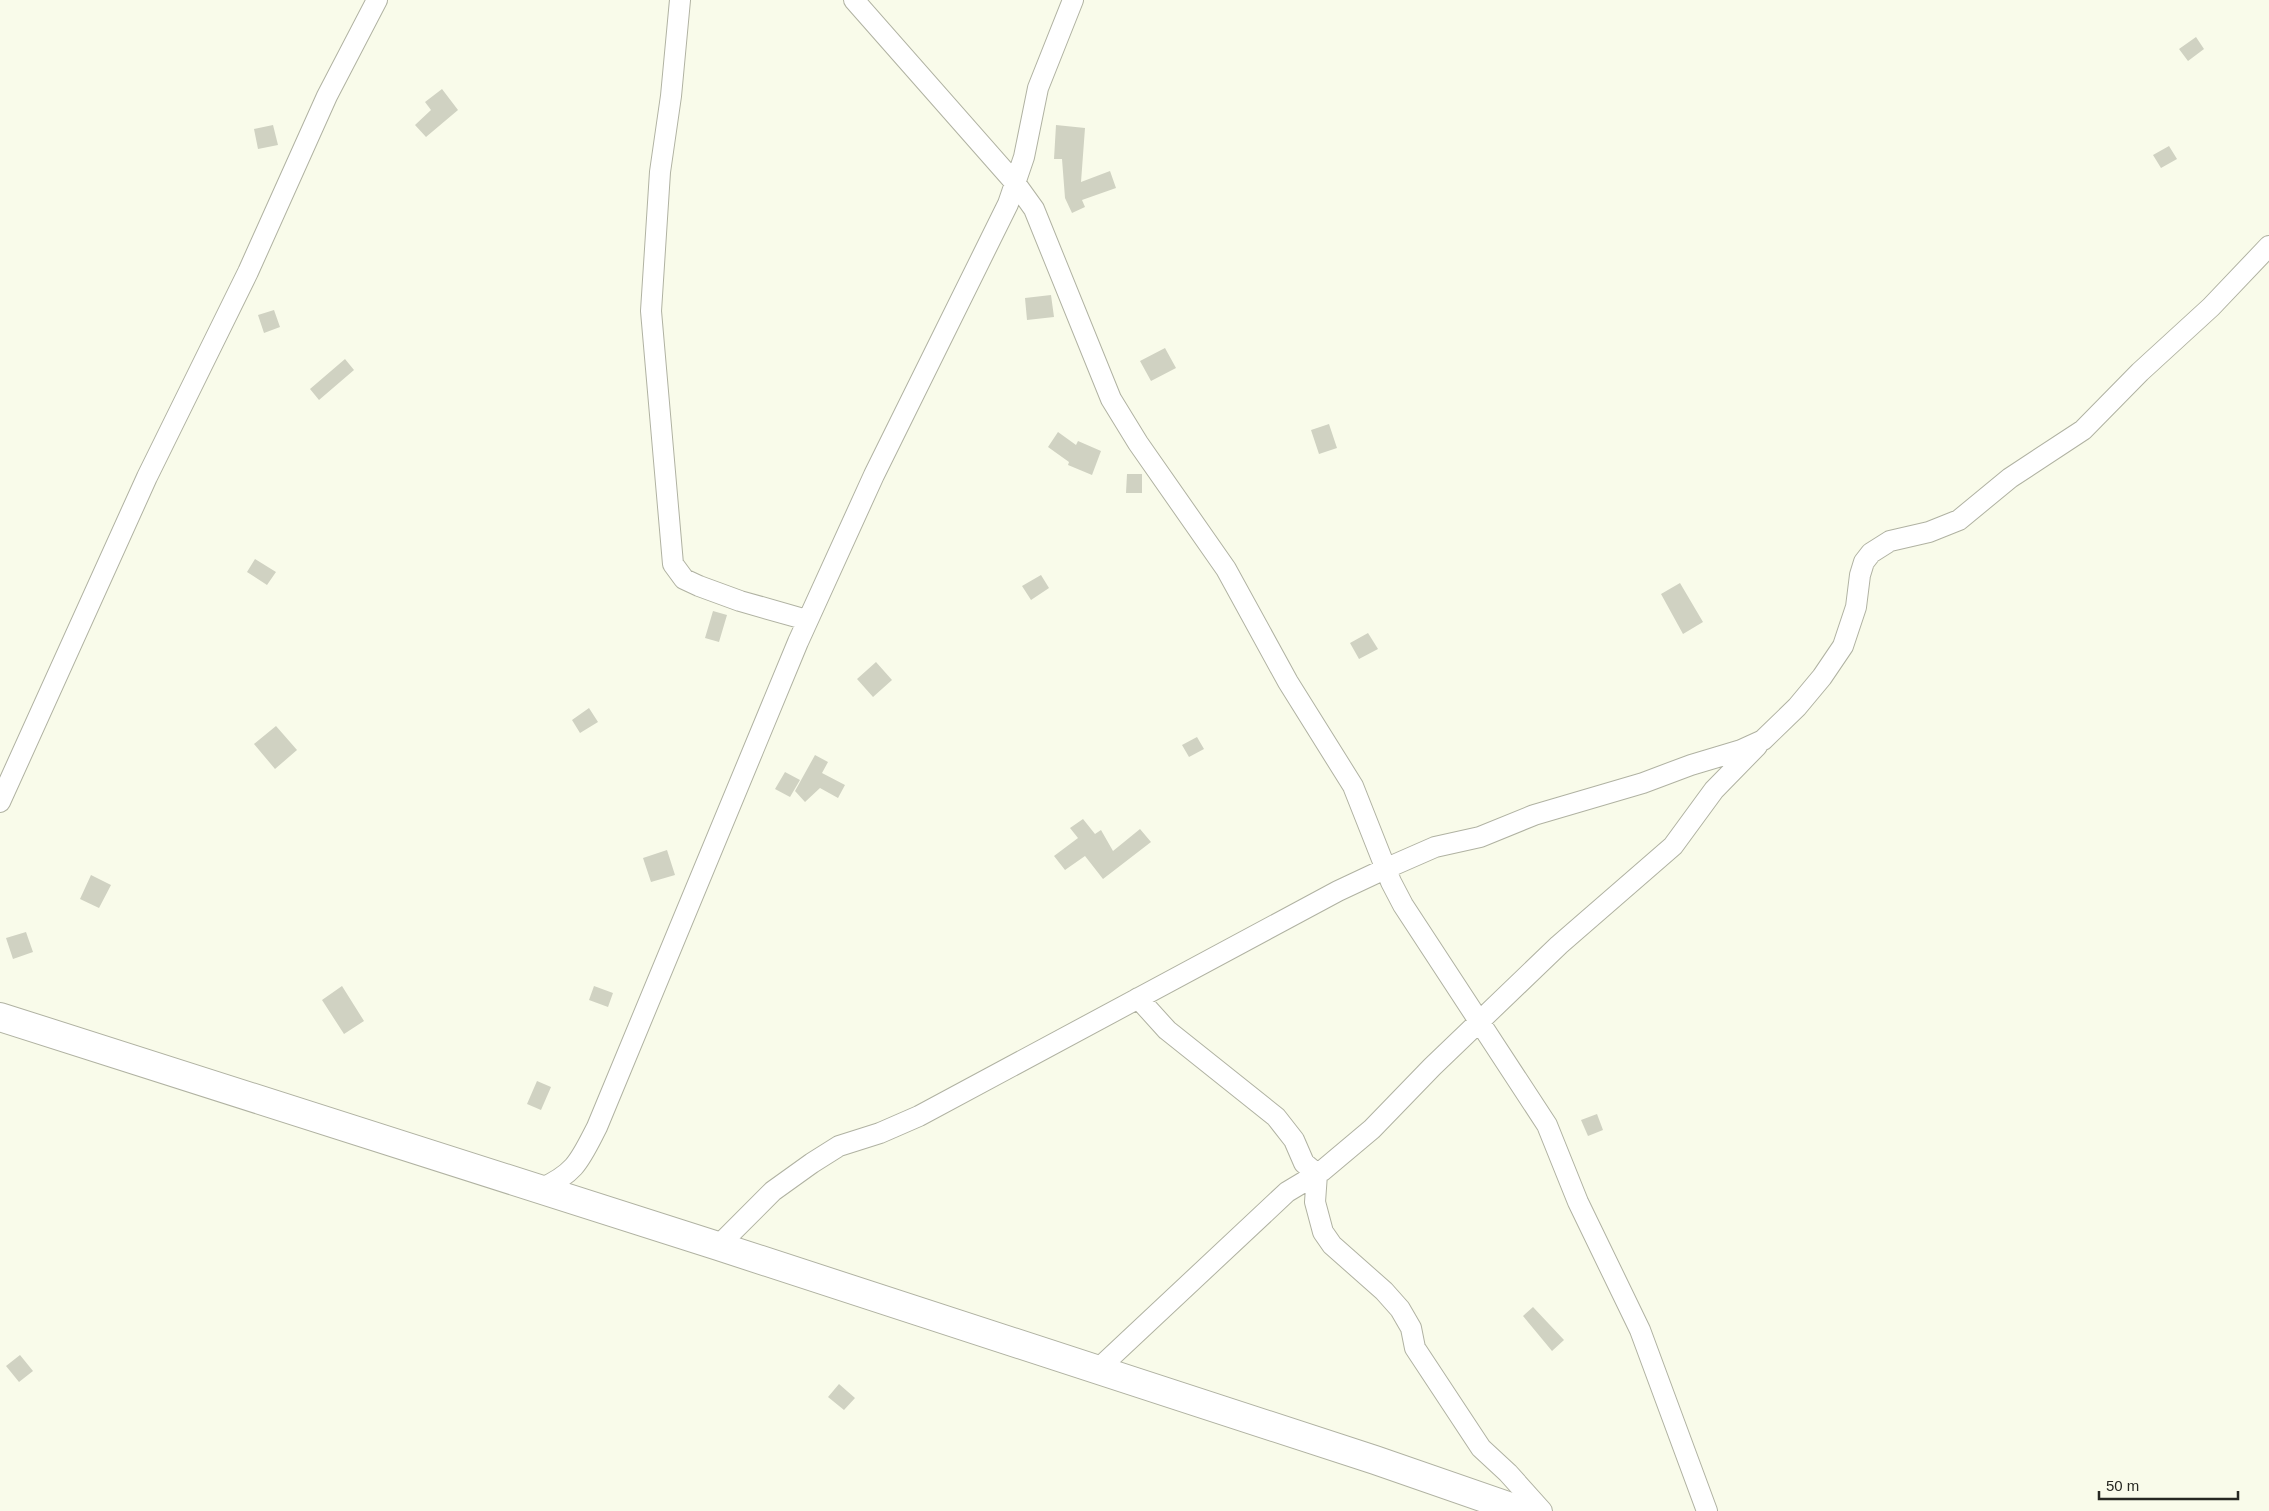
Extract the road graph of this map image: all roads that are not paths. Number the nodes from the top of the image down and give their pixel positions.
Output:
1 (377, 0) edge
2 (680, 0) edge
3 (854, 0) edge
4 (1073, 0) edge
5 (1016, 184) junction
6 (2269, 246) edge
7 (807, 620) junction
8 (1763, 740) junction
9 (0, 802) edge
10 (1386, 868) junction
11 (1138, 998) junction
12 (0, 1017) edge
13 (1480, 1022) junction
14 (1317, 1174) junction
15 (540, 1189) junction
16 (718, 1246) junction
17 (1097, 1370) junction
18 (1522, 1511) edge
19 (1542, 1511) edge
20 (1707, 1511) edge

1 - 9 street
2 - 7 street
3 - 5 street
4 - 5 street
5 - 7 street
5 - 10 street
6 - 8 street
7 - 15 street
8 - 10 street
8 - 13 street
10 - 11 street
10 - 13 street
11 - 14 street
11 - 16 street
12 - 15 street
13 - 14 street
13 - 20 street
14 - 17 street
14 - 19 street
15 - 16 street
16 - 17 street
17 - 18 street

